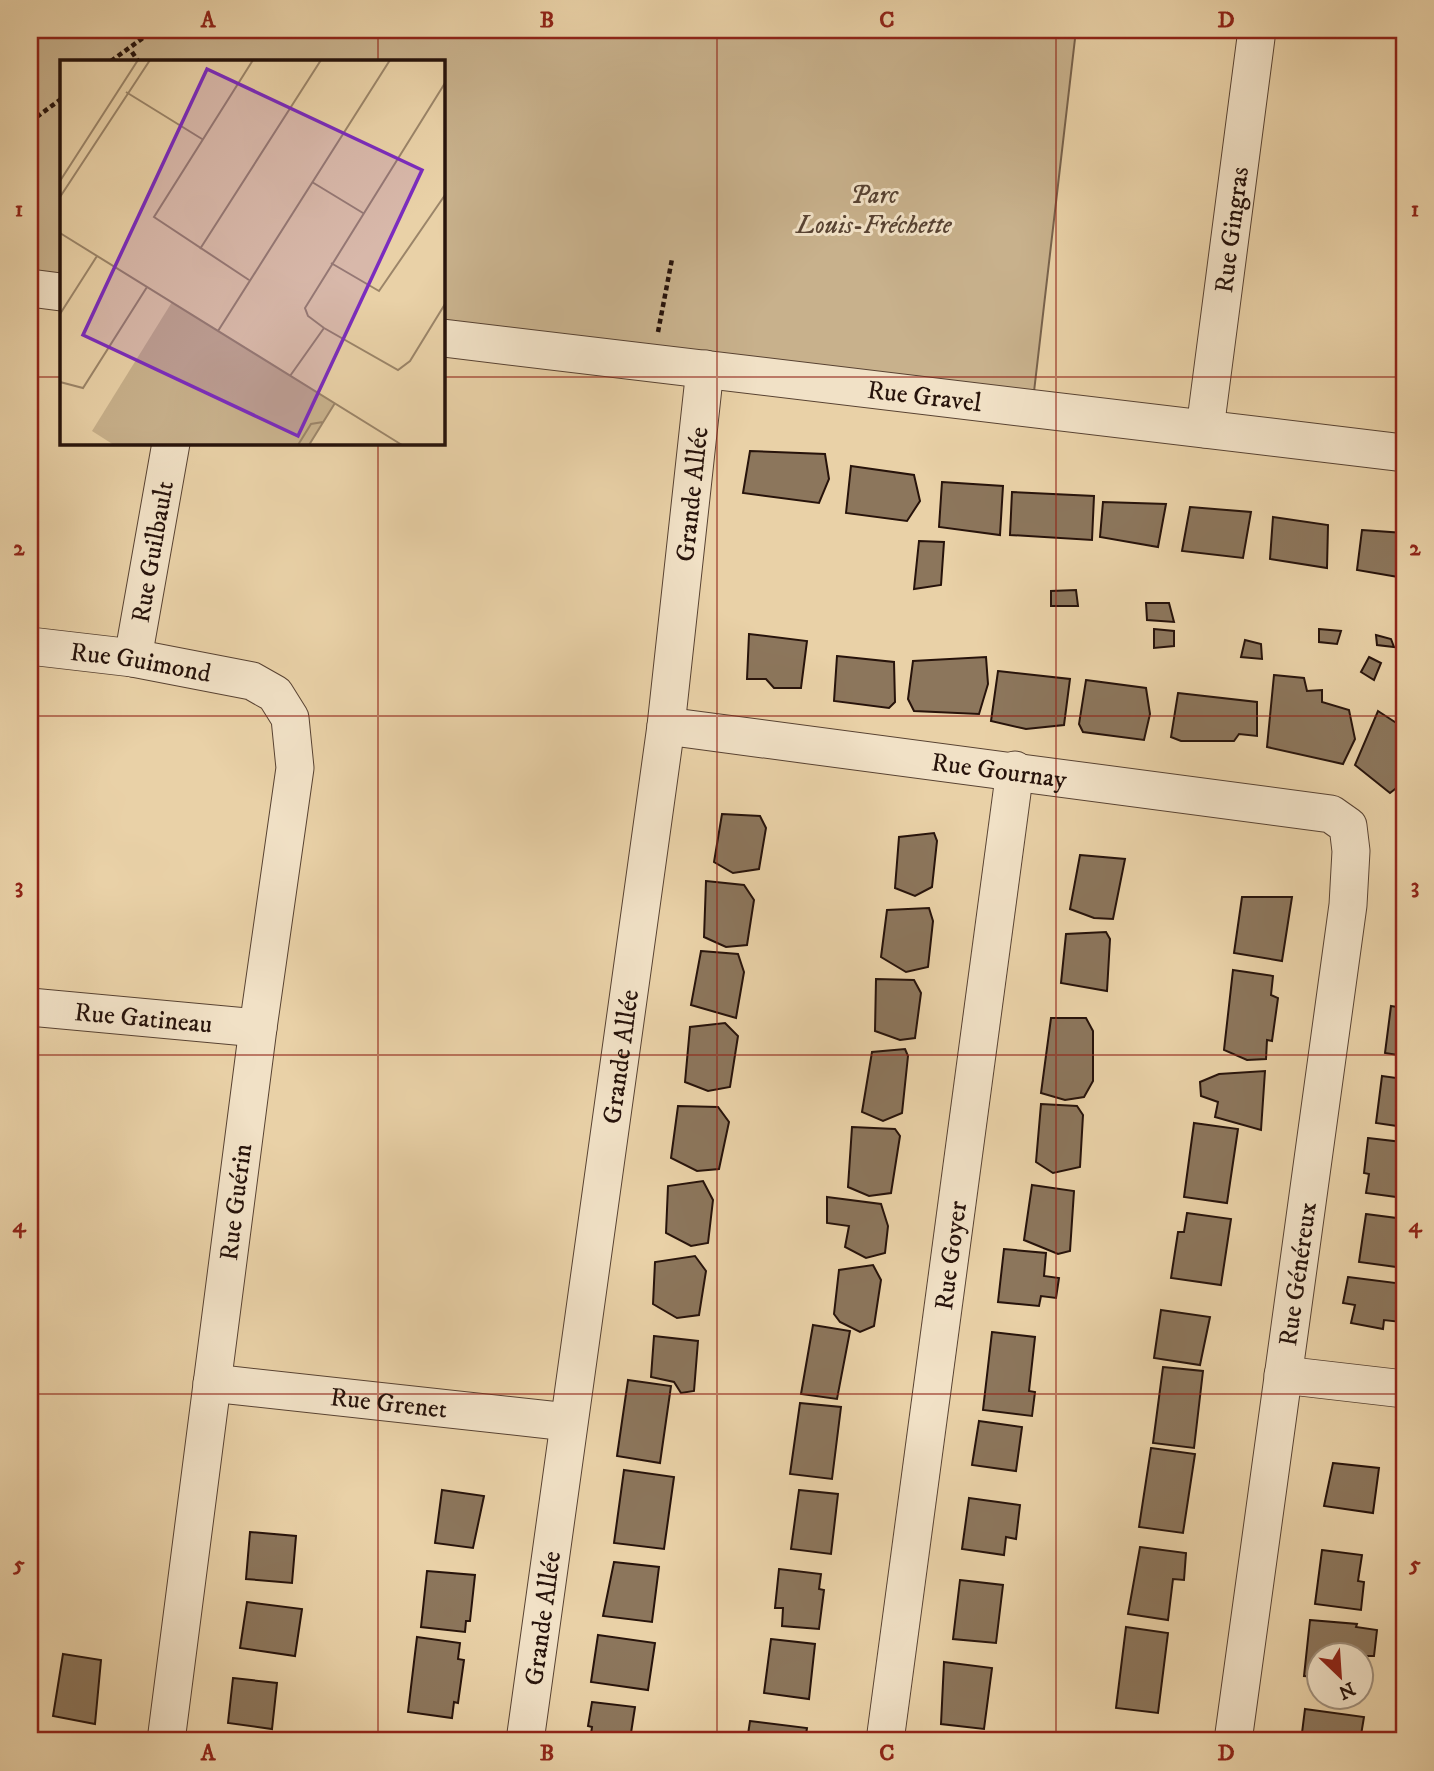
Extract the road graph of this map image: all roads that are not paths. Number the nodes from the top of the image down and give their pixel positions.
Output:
1 (1257, 30) edge
2 (30, 288) edge
3 (60, 292) edge
4 (444, 338) edge
5 (705, 369) junction
6 (1205, 429) junction
7 (171, 444) edge
8 (1404, 453) edge
9 (30, 646) edge
10 (133, 658) junction
11 (252, 681) joint
12 (666, 726) junction
13 (1014, 770) junction
14 (1331, 814) joint
15 (30, 1007) edge
16 (258, 1028) junction
17 (1283, 1375) junction
18 (212, 1382) junction
19 (1404, 1389) edge
20 (568, 1422) junction
21 (166, 1741) edge
22 (525, 1741) edge
23 (885, 1741) edge
24 (1233, 1741) edge

1 - 6 street, Rue Gingras
2 - 3 street
4 - 5 street, Rue Gravel
5 - 6 street, Rue Gravel
5 - 12 street, Grande Allée
6 - 8 street, Rue Gravel
7 - 10 street, Rue Guilbault
9 - 10 street, Rue Guimond
10 - 11 street, Rue Guimond
11 - 16 street, Rue Guérin
12 - 13 street, Rue Gournay
12 - 20 street, Grande Allée
13 - 14 street, Rue Gournay
13 - 23 street, Rue Goyer
14 - 17 street, Rue Généreux
15 - 16 street, Rue Gatineau
16 - 18 street, Rue Guérin
17 - 19 street
17 - 24 street, Rue Généreux
18 - 20 street, Rue Grenet
18 - 21 street, Rue Guérin
20 - 22 street, Grande Allée

